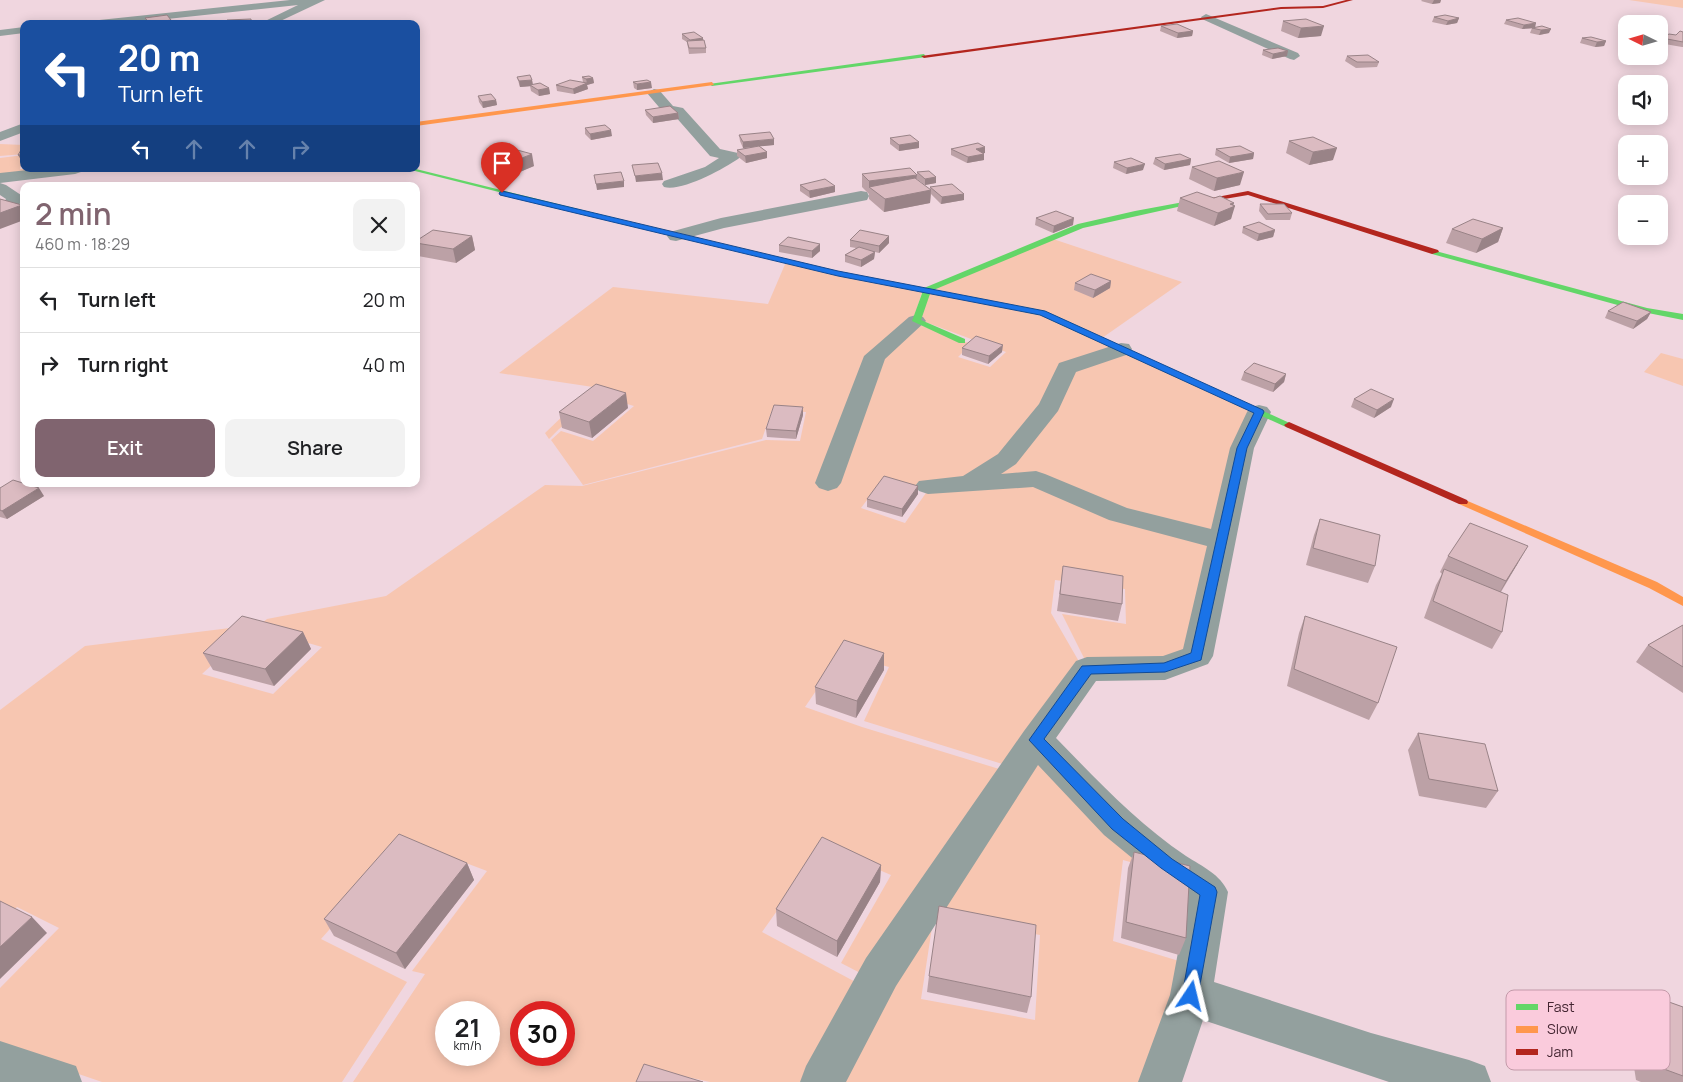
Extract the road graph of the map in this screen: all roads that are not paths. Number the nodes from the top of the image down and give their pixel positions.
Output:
1 (1351, 0) edge
2 (1206, 17) junction
3 (150, 20) edge
4 (273, 20) edge
5 (20, 30) edge
6 (0, 33) edge
7 (1294, 56) dead end
8 (654, 93) junction
9 (420, 123) edge
10 (20, 129) edge
11 (0, 137) edge
12 (56, 172) edge
13 (420, 172) edge
14 (1, 181) edge
15 (670, 184) dead end
16 (861, 196) dead end
17 (7, 210) edge
18 (676, 236) junction
19 (927, 290) junction
20 (1683, 317) edge
21 (916, 321) junction
22 (962, 341) dead end
23 (1121, 349) junction
24 (1259, 412) junction
25 (828, 483) dead end
26 (968, 483) junction
27 (928, 486) dead end
28 (1222, 541) junction
29 (1683, 602) edge
30 (1036, 740) junction
31 (1191, 996) junction
32 (0, 1063) edge
33 (60, 1082) edge
34 (822, 1082) edge
35 (1160, 1082) edge
36 (1469, 1082) edge

1 - 2 street
2 - 7 street
2 - 8 street
3 - 4 street
5 - 6 street
8 - 9 street
8 - 15 street
10 - 11 street
12 - 14 street
13 - 18 street
14 - 17 street
16 - 18 street
18 - 19 street
19 - 20 street
19 - 21 street
19 - 23 street
21 - 22 street
21 - 25 street
23 - 24 street
23 - 26 street
24 - 28 street
24 - 29 street
26 - 27 street
26 - 28 street
28 - 30 street
30 - 31 street
30 - 34 street
31 - 35 street
31 - 36 street
32 - 33 street

